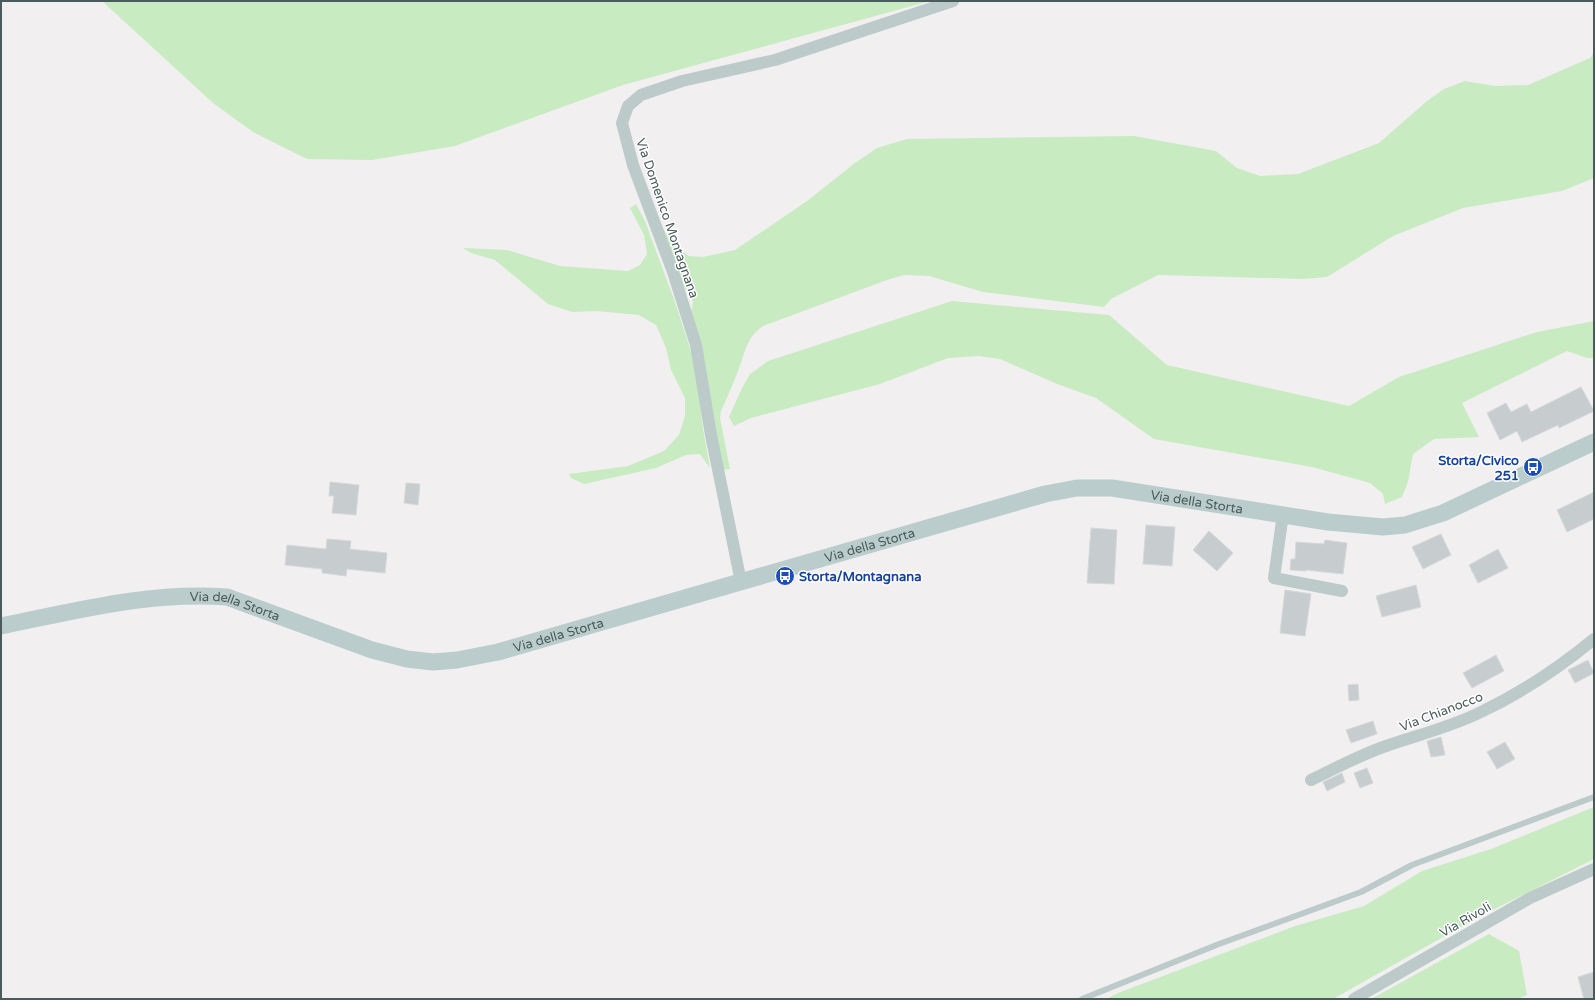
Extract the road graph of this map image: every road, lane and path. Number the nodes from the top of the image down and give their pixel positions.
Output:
1 (953, 1) edge
2 (1594, 442) edge
3 (1283, 514) junction
4 (741, 582) junction
5 (1342, 591) dead end
6 (1, 626) edge
7 (1594, 640) edge
8 (1311, 780) dead end
9 (1594, 797) edge
10 (1594, 868) edge
11 (1082, 999) edge
12 (1354, 999) edge

1 - 4 street, Via Domenico Montagnana
2 - 3 main road, Via della Storta
3 - 4 main road, Via della Storta
3 - 5 street
4 - 6 main road, Via della Storta
7 - 8 street, Via Chianocco
9 - 11 lane
10 - 12 street, Via Rivoli

